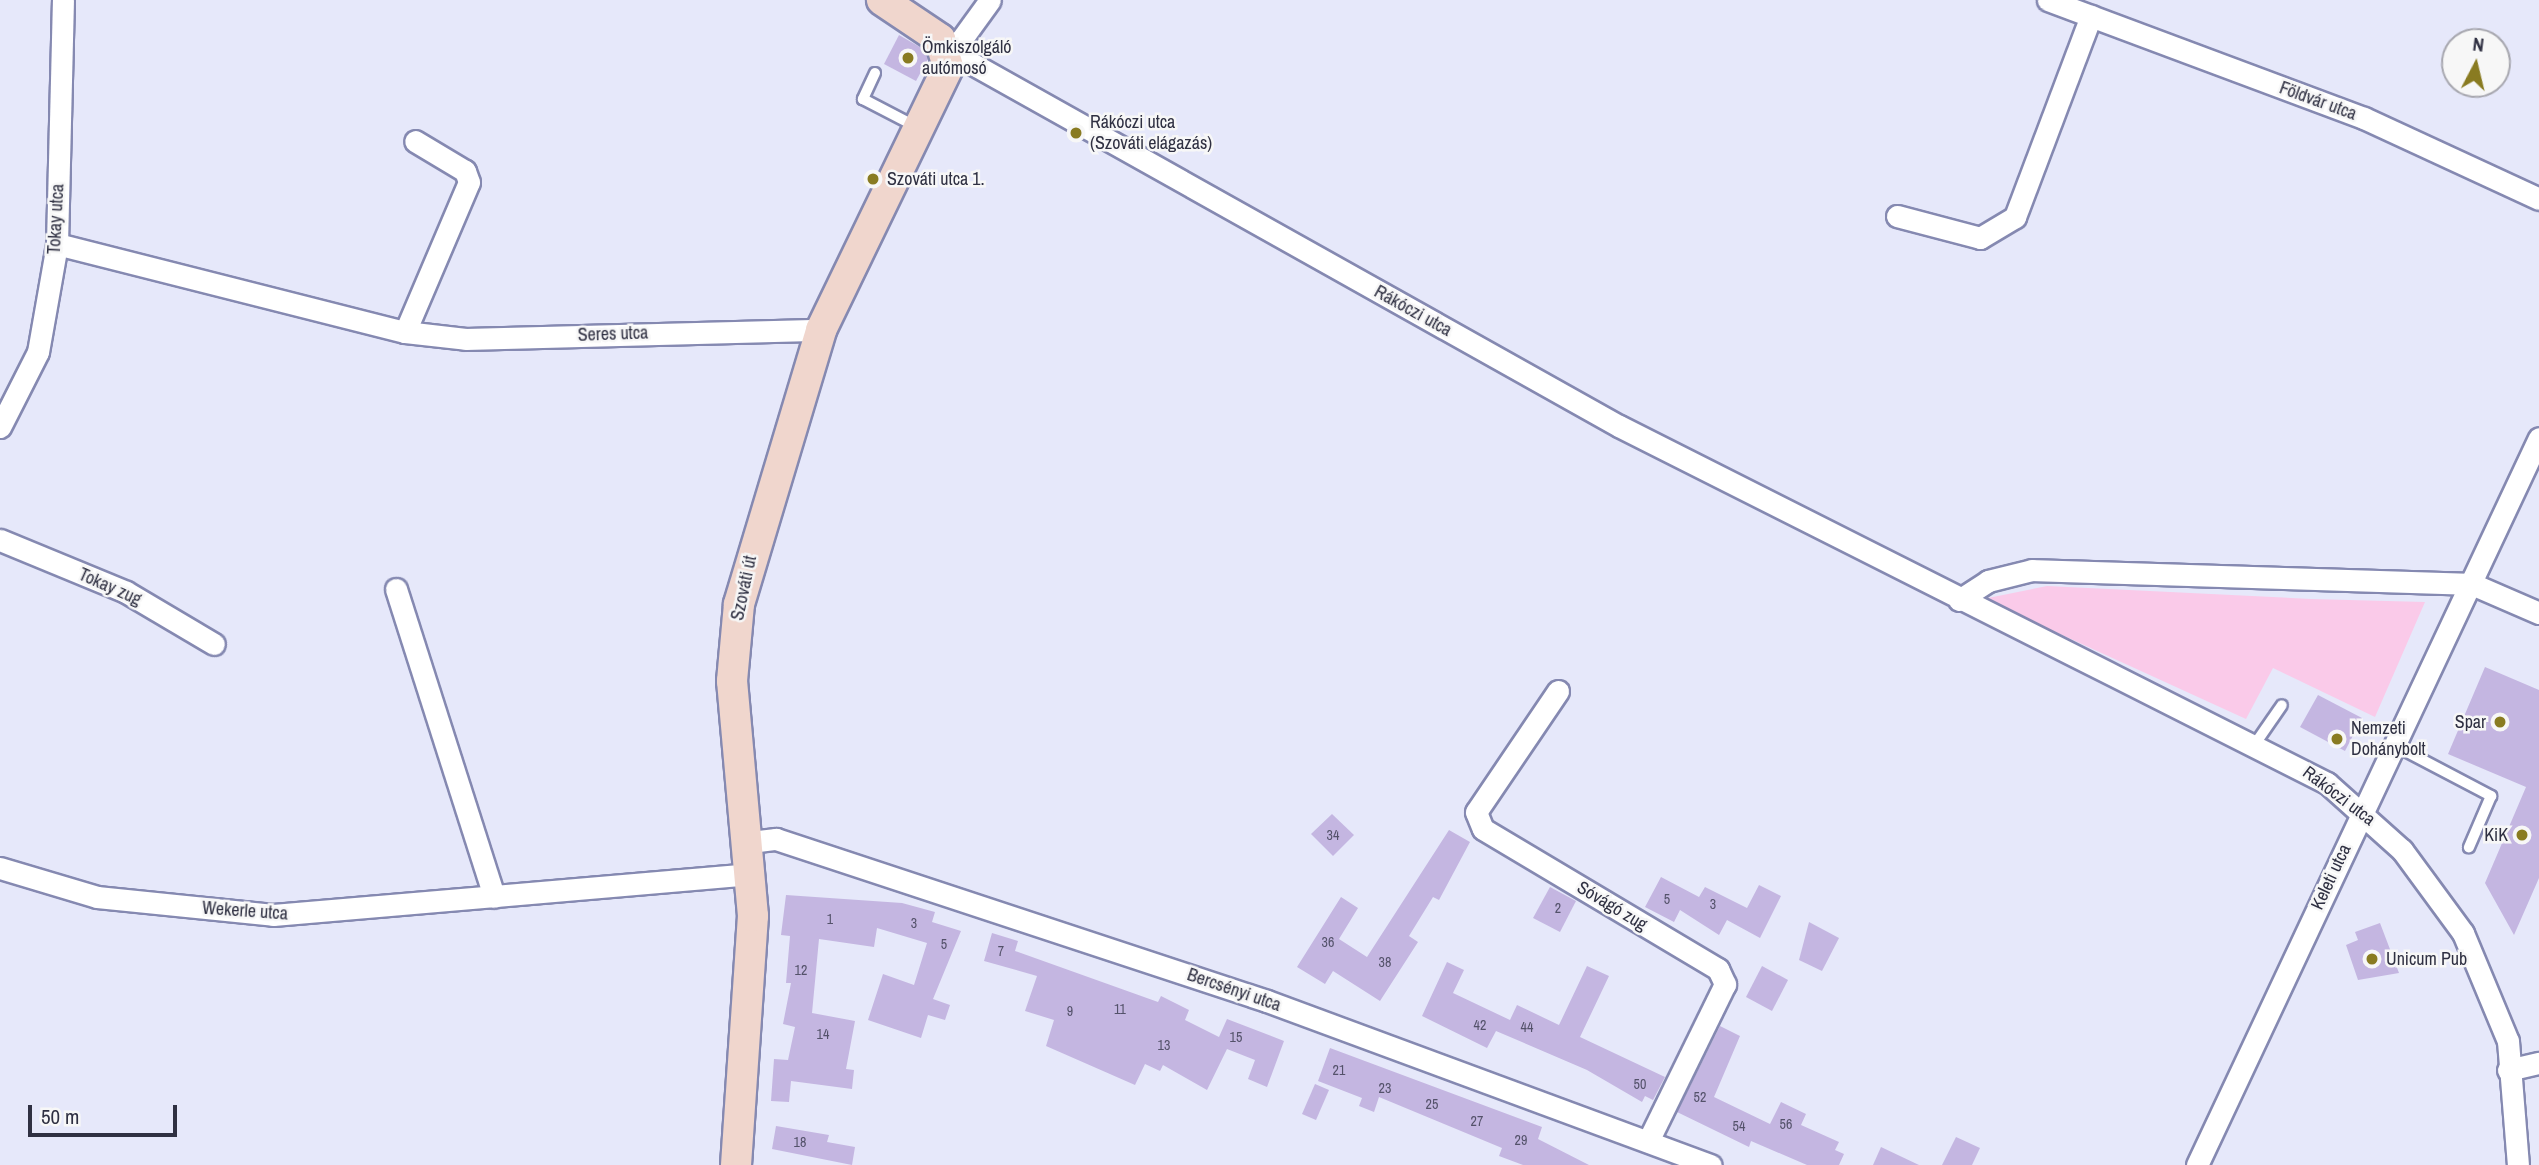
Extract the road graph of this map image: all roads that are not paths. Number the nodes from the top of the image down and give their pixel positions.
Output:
1 (63, 0) edge
2 (882, 0) edge
3 (990, 0) edge
4 (2048, 0) edge
5 (2091, 16) junction
6 (946, 49) junction
7 (875, 73) dead end
8 (917, 127) junction
9 (415, 141) dead end
10 (2539, 199) edge
11 (1897, 216) dead end
12 (57, 244) junction
13 (821, 330) junction
14 (405, 332) junction
15 (0, 427) edge
16 (2539, 438) edge
17 (0, 540) edge
18 (2472, 584) junction
19 (396, 589) dead end
20 (1959, 600) junction
21 (2539, 613) edge
22 (214, 644) dead end
23 (1558, 691) dead end
24 (2281, 705) dead end
25 (2255, 744) junction
26 (2394, 745) junction
27 (2362, 809) junction
28 (750, 842) junction
29 (2469, 847) dead end
30 (0, 868) edge
31 (751, 874) junction
32 (494, 897) junction
33 (2539, 1063) edge
34 (2508, 1070) junction
35 (1648, 1141) junction
36 (736, 1165) edge
37 (1711, 1165) edge
38 (2197, 1165) edge
39 (2518, 1165) edge

1 - 12 street, Tokay utca
2 - 6 main road, Rákóczi utca
3 - 6 street
4 - 5 street, Földvár utca
5 - 10 street, Földvár utca
5 - 11 street
6 - 8 main road, Szováti út
6 - 20 street, Rákóczi utca
7 - 8 lane
8 - 13 main road, Szováti út
9 - 14 street
12 - 14 street, Seres utca
12 - 15 street, Tokay utca
13 - 14 street, Seres utca
13 - 28 main road, Szováti út
16 - 18 street, Keleti utca
17 - 22 street, Tokay zug
18 - 20 street
18 - 21 street
18 - 26 street, Keleti utca
19 - 32 street
20 - 25 street, Rákóczi utca
23 - 35 street, Sóvágó zug
24 - 25 lane
25 - 27 street, Rákóczi utca
26 - 27 street, Keleti utca
26 - 29 lane
27 - 34 street, Rákóczi utca
27 - 38 street, Keleti utca
28 - 31 main road, Szováti út
28 - 35 street, Bercsényi utca
30 - 32 street, Wekerle utca
31 - 32 street, Wekerle utca
31 - 36 main road, Szováti út
33 - 34 street
34 - 39 street, Rákóczi utca
35 - 37 street, Bercsényi utca

